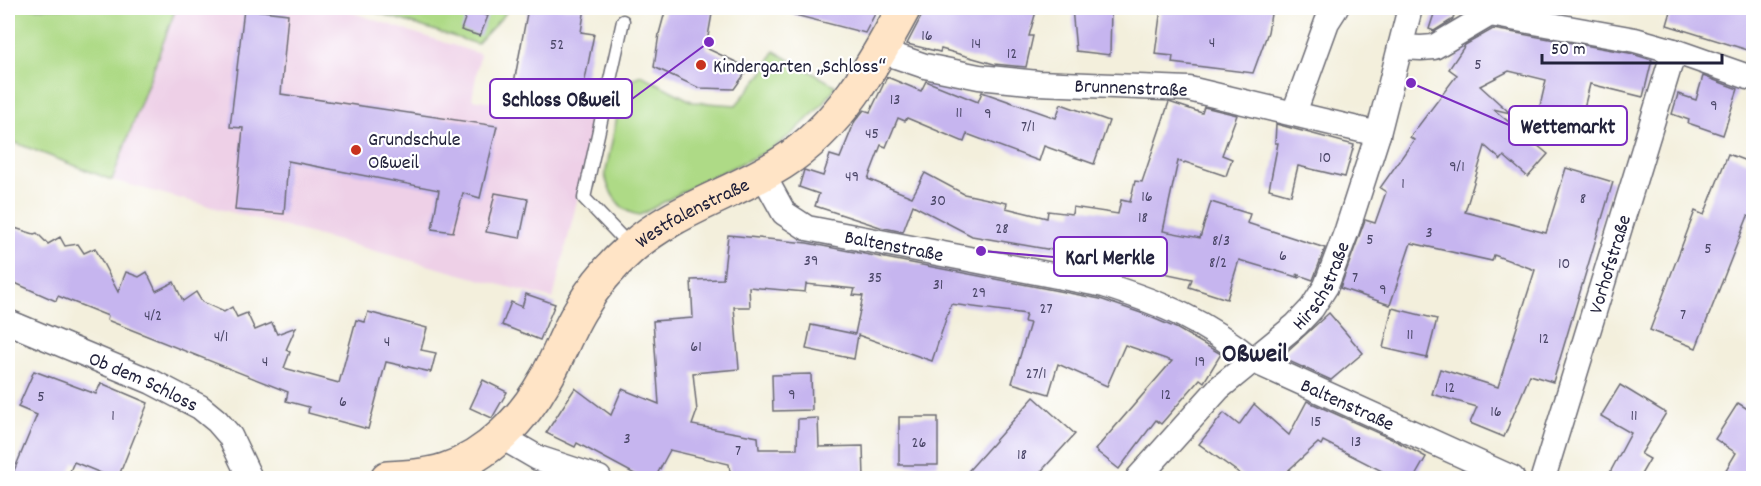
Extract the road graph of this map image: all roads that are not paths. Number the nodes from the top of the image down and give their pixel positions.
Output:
1 (903, 8) edge
2 (1336, 8) edge
3 (1410, 8) edge
4 (623, 21) dead end
5 (1400, 47) junction
6 (881, 51) junction
7 (1674, 51) junction
8 (1754, 79) edge
9 (1294, 113) junction
10 (1378, 134) junction
11 (762, 173) junction
12 (632, 248) junction
13 (8, 325) edge
14 (1254, 361) junction
15 (500, 436) junction
16 (250, 478) edge
17 (387, 478) edge
18 (599, 478) edge
19 (1138, 478) edge
20 (1512, 478) edge
21 (1543, 478) edge

1 - 6 main road, Westfalenstraße
2 - 9 street
3 - 5 street, Hirschstraße
4 - 12 lane
5 - 7 street
5 - 10 street, Hirschstraße
6 - 9 street, Brunnenstraße
6 - 11 main road, Westfalenstraße
7 - 8 street
7 - 21 street, Vorhofstraße
9 - 10 street, Brunnenstraße
10 - 14 street, Hirschstraße
11 - 12 main road, Westfalenstraße
11 - 14 street, Baltenstraße
12 - 15 main road, Westfalenstraße
13 - 16 street, Ob dem Schloss
14 - 19 street, Hirschstraße
14 - 20 street, Baltenstraße
15 - 17 main road, Westfalenstraße
15 - 18 street

